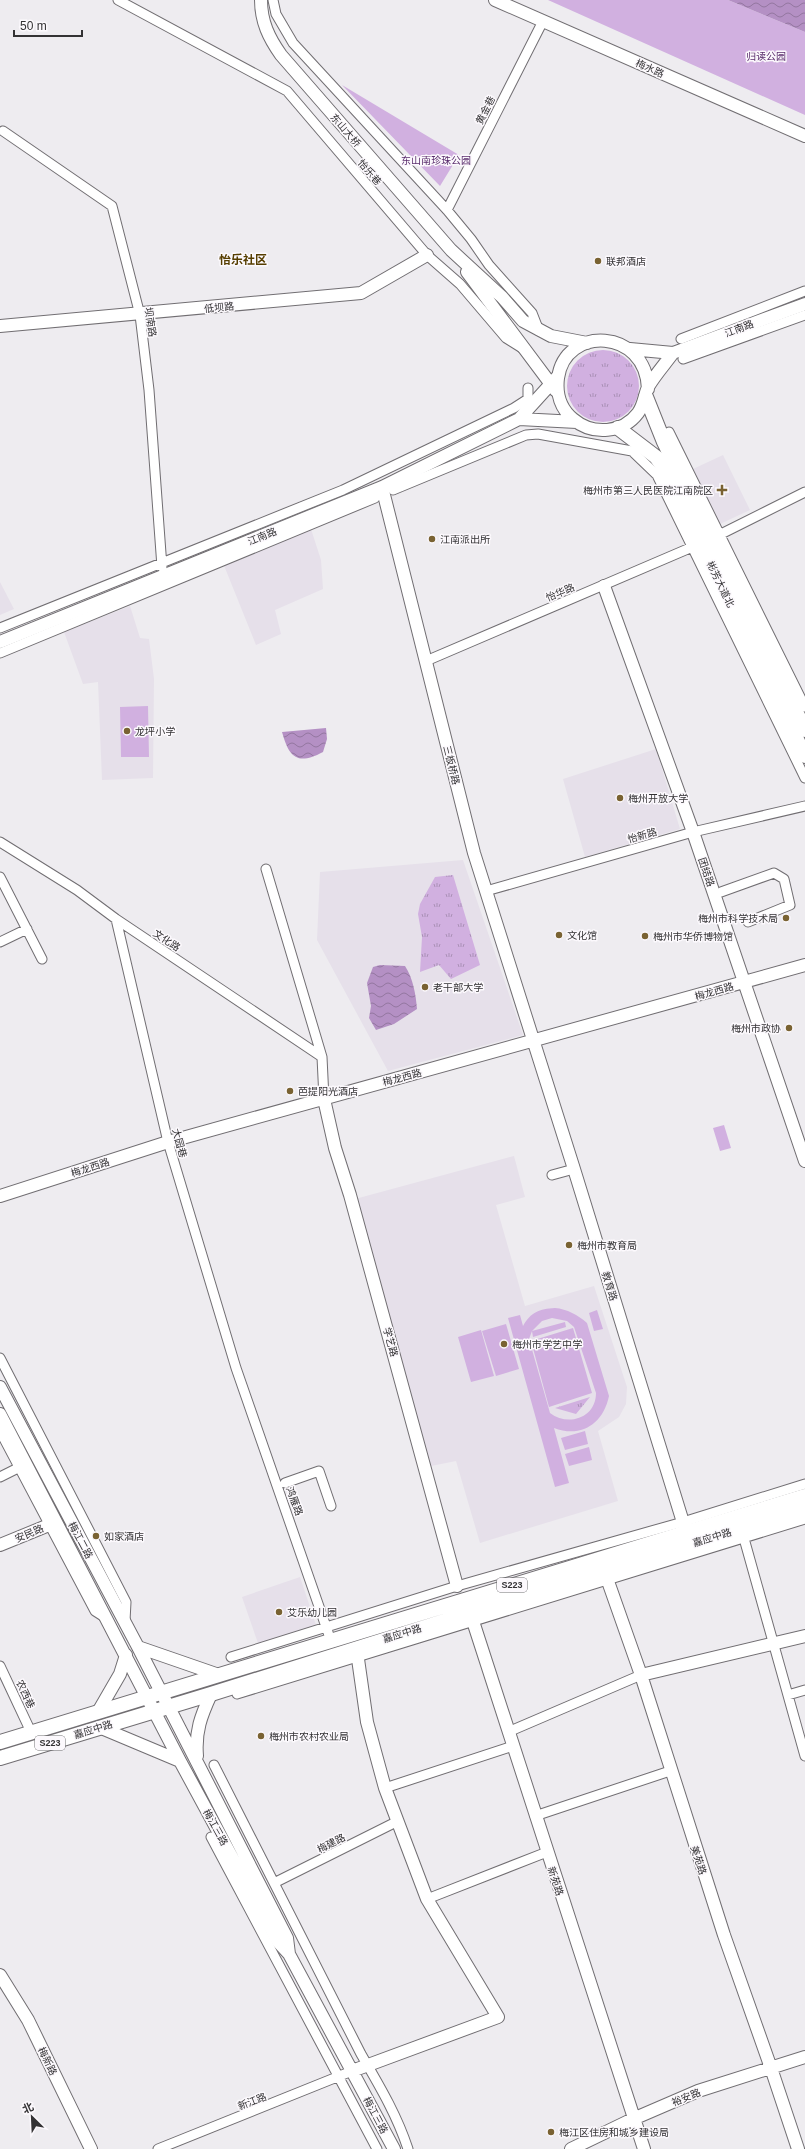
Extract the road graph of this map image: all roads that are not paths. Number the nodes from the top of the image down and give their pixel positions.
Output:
1 (118, 0) edge
2 (261, 0) edge
3 (273, 0) edge
4 (495, 0) edge
5 (543, 20) junction
6 (3, 131) dead end
7 (805, 136) edge
8 (447, 210) junction
9 (451, 250) junction
10 (427, 255) junction
11 (805, 291) edge
12 (805, 304) edge
13 (140, 314) junction
14 (805, 315) edge
15 (0, 326) edge
16 (538, 331) junction
17 (681, 339) dead end
18 (586, 343) junction
19 (523, 348) junction
20 (630, 349) junction
21 (678, 356) junction
22 (556, 385) junction
23 (528, 388) dead end
24 (647, 393) junction
25 (519, 419) junction
26 (577, 422) junction
27 (618, 428) junction
28 (669, 432) dead end
29 (388, 488) junction
30 (805, 492) edge
31 (375, 498) dead end
32 (706, 541) junction
33 (162, 563) junction
34 (162, 576) junction
35 (604, 586) junction
36 (0, 628) edge
37 (0, 642) edge
38 (0, 653) edge
39 (426, 661) junction
40 (805, 707) edge
41 (805, 730) edge
42 (805, 756) edge
43 (805, 778) edge
44 (805, 806) edge
45 (693, 832) junction
46 (0, 842) edge
47 (266, 869) dead end
48 (1, 883) edge
49 (486, 891) junction
50 (721, 892) dead end
51 (116, 919) junction
52 (748, 922) dead end
53 (27, 930) junction
54 (0, 942) edge
55 (42, 959) dead end
56 (805, 965) edge
57 (745, 982) junction
58 (533, 1041) junction
59 (322, 1056) junction
60 (324, 1099) junction
61 (168, 1142) junction
62 (805, 1161) edge
63 (574, 1169) junction
64 (552, 1175) dead end
65 (0, 1196) edge
66 (0, 1358) edge
67 (236, 1368) joint
68 (0, 1387) edge
69 (0, 1414) edge
70 (0, 1431) edge
71 (16, 1469) dead end
72 (0, 1477) edge
73 (286, 1483) dead end
74 (805, 1484) edge
75 (805, 1496) edge
76 (331, 1506) dead end
77 (805, 1508) edge
78 (805, 1518) edge
79 (54, 1526) junction
80 (685, 1527) junction
81 (745, 1542) dead end
82 (0, 1545) edge
83 (605, 1575) junction
84 (457, 1586) junction
85 (471, 1616) junction
86 (125, 1621) junction
87 (327, 1627) junction
88 (805, 1636) edge
89 (331, 1641) junction
90 (774, 1643) junction
91 (138, 1646) junction
92 (126, 1655) junction
93 (231, 1657) dead end
94 (358, 1659) dead end
95 (0, 1666) edge
96 (220, 1675) junction
97 (641, 1675) junction
98 (805, 1690) edge
99 (162, 1692) junction
100 (211, 1694) junction
101 (237, 1694) dead end
102 (788, 1695) junction
103 (147, 1697) junction
104 (169, 1706) junction
105 (154, 1711) junction
106 (98, 1712) junction
107 (99, 1727) junction
108 (32, 1732) junction
109 (508, 1732) junction
110 (0, 1742) edge
111 (512, 1746) junction
112 (805, 1756) edge
113 (0, 1758) edge
114 (180, 1761) junction
115 (197, 1762) junction
116 (214, 1765) dead end
117 (670, 1771) junction
118 (385, 1788) junction
119 (535, 1816) junction
120 (398, 1821) junction
121 (210, 1837) dead end
122 (547, 1852) junction
123 (274, 1884) junction
124 (427, 1898) junction
125 (290, 1954) junction
126 (0, 1975) edge
127 (805, 2057) edge
128 (771, 2068) junction
129 (352, 2071) junction
130 (633, 2119) junction
131 (91, 2149) edge
132 (158, 2149) edge
133 (377, 2149) edge
134 (394, 2149) edge
135 (408, 2149) edge
136 (571, 2149) edge
137 (644, 2149) edge
138 (798, 2149) edge

1 - 10 street, 怡乐巷
2 - 9 street, 东山大桥
3 - 8 street
4 - 5 street, 梅水路
5 - 7 street, 梅水路
5 - 8 street, 黄金巷
6 - 13 street, 坝南路
8 - 16 street
9 - 16 street
9 - 19 street
10 - 13 street, 低坝路
10 - 19 street, 怡乐巷
11 - 17 street
12 - 21 street, 江南路
13 - 15 street, 低坝路
13 - 33 street, 坝南路
14 - 21 street
16 - 18 street
18 - 20 street
18 - 22 street
19 - 22 street
20 - 21 street, 江南路
20 - 24 street
21 - 24 street
22 - 25 street, 江南路
22 - 26 street
23 - 33 street
24 - 27 street
24 - 32 main road, 彬芳大道北
25 - 26 street, 江南路
25 - 29 street, 江南路
26 - 27 street
27 - 32 main road, 彬芳大道北
28 - 32 street
29 - 32 street
29 - 34 street, 江南路
29 - 39 street, 三板桥路
30 - 32 street, 怡华路
31 - 38 street
32 - 35 street, 怡华路
32 - 40 street
32 - 41 main road, 彬芳大道北
32 - 42 main road, 彬芳大道北
32 - 43 street
33 - 34 street, 坝南路
33 - 36 street
34 - 37 street, 江南路
35 - 39 street, 怡华路
35 - 45 street, 团结路
39 - 49 street, 三板桥路
44 - 45 street, 怡新路
45 - 49 street, 怡新路
45 - 57 street, 团结路
46 - 51 street, 文化路
47 - 59 street
48 - 53 street
49 - 58 street, 三板桥路
50 - 52 street
51 - 59 street, 文化路
51 - 61 street, 大园巷
53 - 54 street
53 - 55 street
56 - 57 street, 梅龙西路
57 - 58 street, 梅龙西路
57 - 62 street, 团结路
58 - 60 street, 梅龙西路
58 - 63 street, 教育路
59 - 60 street
60 - 61 street, 梅龙西路
60 - 84 street, 学艺路
61 - 65 street, 梅龙西路
61 - 67 street, 大园巷
63 - 64 street
63 - 80 street, 教育路
66 - 86 street
67 - 87 street, 鸿雁路
68 - 86 street, 梅江二路
69 - 79 street, 梅江二路
70 - 79 street
71 - 72 street
73 - 76 street
74 - 80 street
75 - 80 main road, 嘉应中路 / S223
77 - 83 main road, 嘉应中路 / S223
78 - 83 street
79 - 82 street, 安民路
79 - 92 street, 梅江二路
80 - 84 street
80 - 89 main road, 嘉应中路 / S223
81 - 90 street
83 - 85 main road, 嘉应中路 / S223
83 - 97 street, 美苑路
84 - 87 street
85 - 100 main road, 嘉应中路 / S223
85 - 101 street
85 - 109 street, 新苑路
86 - 91 street, 梅江二路
87 - 89 street, 鸿雁路
87 - 93 street
88 - 90 street
89 - 96 main road, 嘉应中路 / S223
90 - 97 street
90 - 102 street
91 - 96 street
91 - 99 street, 梅江二路
92 - 103 street, 梅江二路
92 - 106 street
94 - 118 street
95 - 108 street, 农西巷
96 - 99 main road, 嘉应中路 / S223
97 - 109 street
97 - 117 street, 美苑路
98 - 102 street
99 - 103 main road, 嘉应中路 / S223
99 - 104 street, 梅江三路
100 - 104 main road, 嘉应中路 / S223
100 - 115 street
102 - 112 street
103 - 105 street, 梅江三路
103 - 106 main road, 嘉应中路 / S223
104 - 105 main road, 嘉应中路 / S223
104 - 115 street, 梅江三路
105 - 107 main road, 嘉应中路 / S223
105 - 114 street, 梅江三路
106 - 108 main road, 嘉应中路 / S223
107 - 113 main road, 嘉应中路 / S223
107 - 114 street
108 - 110 main road, 嘉应中路 / S223
109 - 111 street, 新苑路
111 - 118 street
111 - 119 street, 新苑路
114 - 125 street, 梅江三路
115 - 125 street, 梅江三路
116 - 123 street
117 - 119 street
117 - 128 street, 美苑路
118 - 120 street
119 - 122 street, 新苑路
120 - 123 street, 梅建路
120 - 124 street
121 - 133 street
122 - 124 street
122 - 130 street, 新苑路
123 - 135 street
124 - 129 street
125 - 129 street, 梅江三路
126 - 131 street, 梅新路
127 - 128 street, 裕安路
128 - 130 street, 裕安路
128 - 138 street, 美苑路
129 - 132 street, 新江路
129 - 134 street, 梅江三路
130 - 136 street, 裕安路
130 - 137 street, 新苑路

